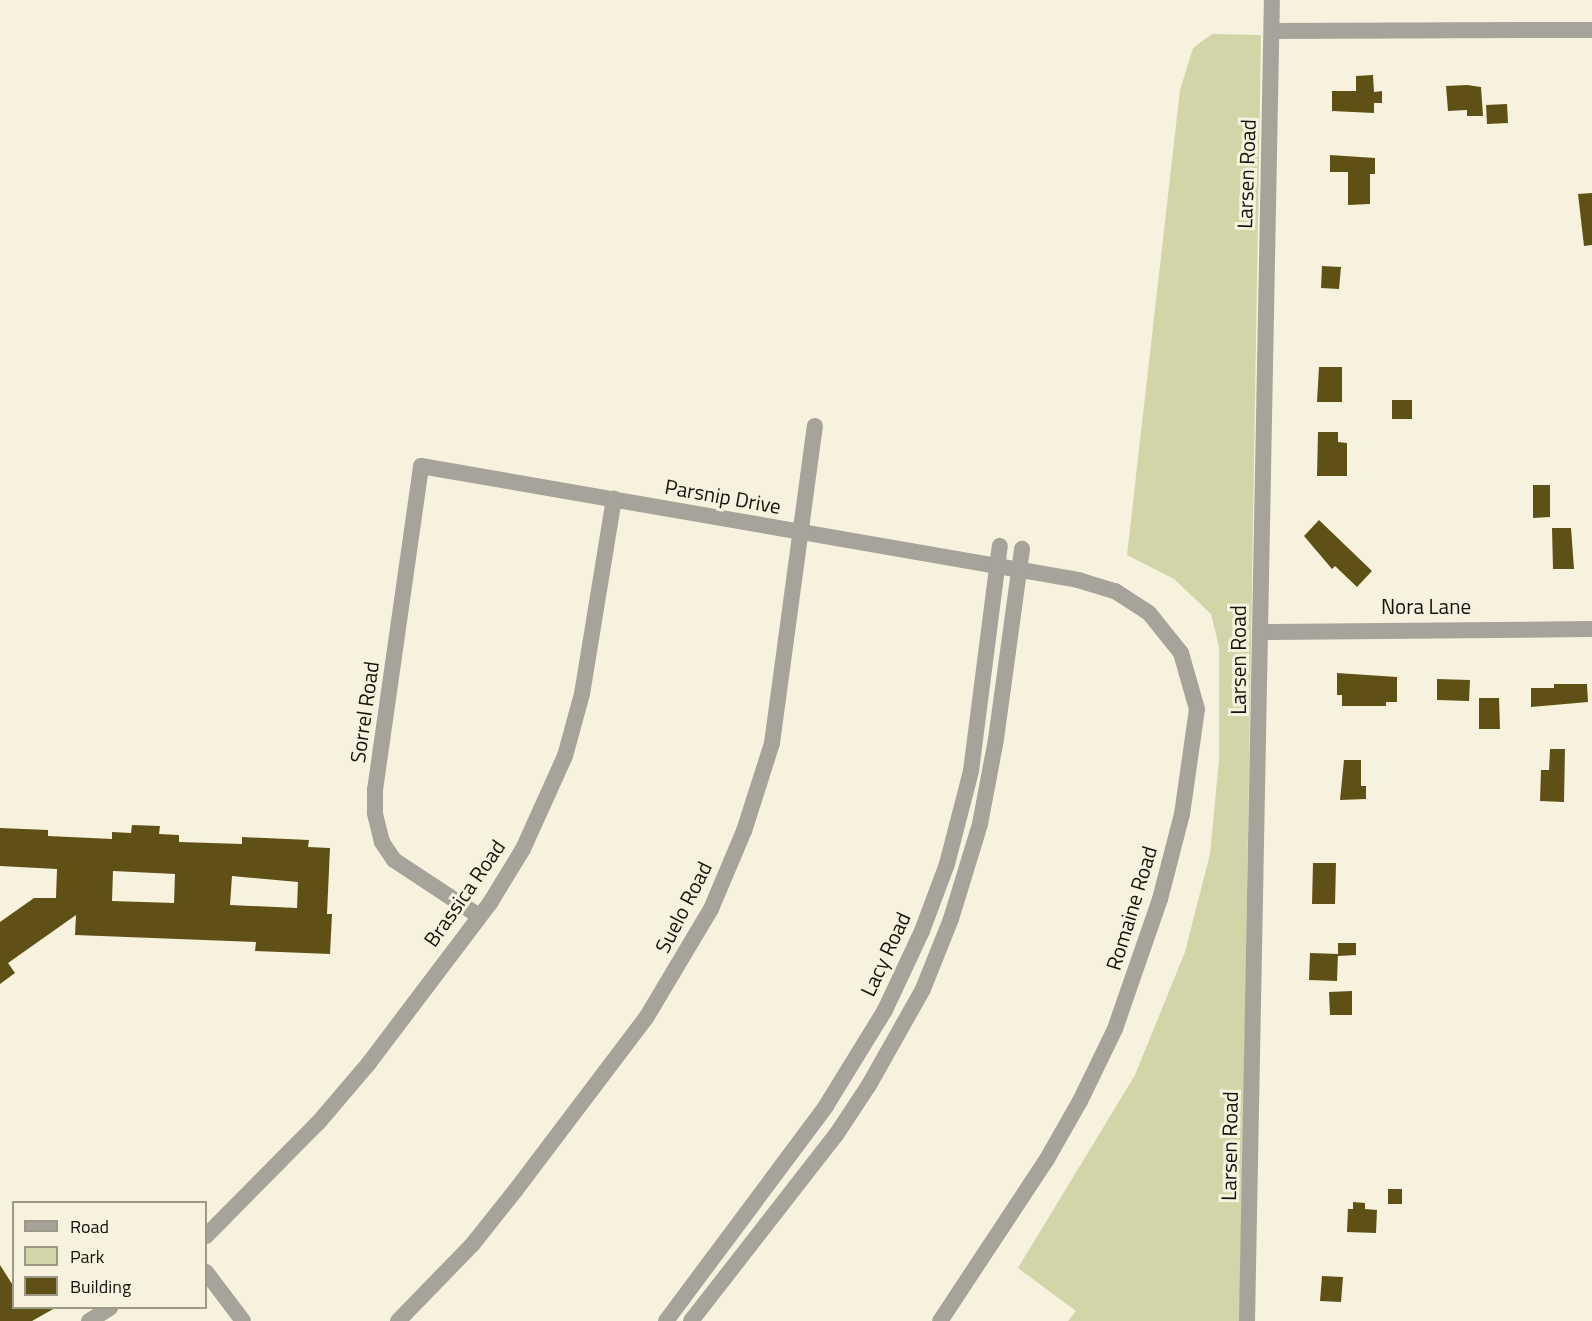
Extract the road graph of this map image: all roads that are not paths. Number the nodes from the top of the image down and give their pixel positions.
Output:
1 (1272, 0) edge
2 (1592, 30) edge
3 (1272, 31) junction
4 (815, 426) dead end
5 (421, 466) joint
6 (614, 499) junction
7 (801, 532) junction
8 (1000, 546) dead end
9 (1022, 549) dead end
10 (997, 568) junction
11 (1019, 571) junction
12 (1592, 629) edge
13 (1261, 632) junction
14 (479, 916) junction
15 (207, 1235) edge
16 (207, 1273) edge
17 (108, 1309) edge
18 (89, 1321) edge
19 (243, 1321) edge
20 (398, 1321) edge
21 (666, 1321) edge
22 (691, 1321) edge
23 (940, 1321) edge
24 (1247, 1321) edge

1 - 3 street, Larsen Road
2 - 3 street
3 - 13 street, Larsen Road
4 - 7 street, Suelo Road
5 - 6 street, Parsnip Drive
5 - 14 street, Sorrel Road
6 - 7 street, Parsnip Drive
6 - 14 street, Brassica Road
7 - 10 street, Parsnip Drive
7 - 20 street, Suelo Road
8 - 10 street, Lacy Road
9 - 11 street
10 - 11 street, Parsnip Drive
10 - 21 street, Lacy Road
11 - 22 street
11 - 23 street, Romaine Road
12 - 13 street, Nora Lane
13 - 24 street, Larsen Road
14 - 15 street, Brassica Road
16 - 19 street
17 - 18 street

